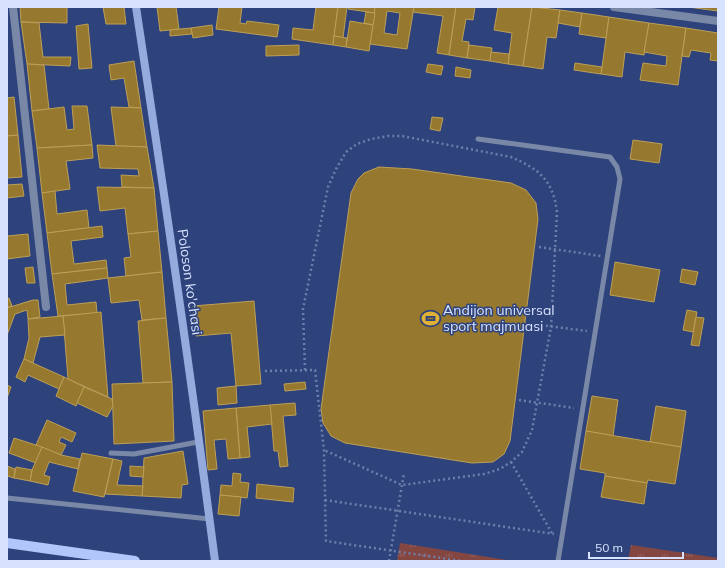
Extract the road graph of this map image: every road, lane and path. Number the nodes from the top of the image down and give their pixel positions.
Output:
1 (13, 7) edge
2 (136, 7) edge
3 (614, 7) edge
4 (718, 21) edge
5 (478, 139) dead end
6 (539, 247) dead end
7 (555, 250) junction
8 (607, 257) junction
9 (46, 308) dead end
10 (532, 324) dead end
11 (551, 327) junction
12 (595, 333) junction
13 (305, 370) junction
14 (265, 371) dead end
15 (519, 400) dead end
16 (537, 403) junction
17 (583, 409) junction
18 (198, 442) junction
19 (324, 450) junction
20 (111, 453) dead end
21 (511, 462) junction
22 (404, 473) dead end
23 (402, 485) junction
24 (7, 498) edge
25 (325, 500) junction
26 (398, 511) junction
27 (210, 519) junction
28 (553, 534) junction
29 (563, 535) junction
30 (7, 542) edge
31 (391, 550) junction
32 (135, 561) edge
33 (215, 561) edge
34 (389, 561) edge
35 (462, 561) edge
36 (558, 561) edge

1 - 9 street
2 - 18 street, Poloson ko'chasi
3 - 4 street
5 - 8 lane
6 - 7 path
7 - 8 path
7 - 11 path
7 - 13 path
8 - 12 lane
10 - 11 path
11 - 12 path
11 - 16 path
12 - 17 lane
13 - 14 path
13 - 19 path
15 - 16 path
16 - 17 path
16 - 21 path
17 - 29 lane
18 - 20 lane
18 - 27 street, Poloson ko'chasi
19 - 23 path
19 - 25 path
21 - 23 path
21 - 28 path
22 - 23 path
23 - 26 path
24 - 27 lane
25 - 26 path
25 - 31 path
26 - 28 path
26 - 31 path
27 - 33 street, Poloson ko'chasi
28 - 29 path
29 - 36 lane
30 - 32 main road
31 - 34 path
31 - 35 path

